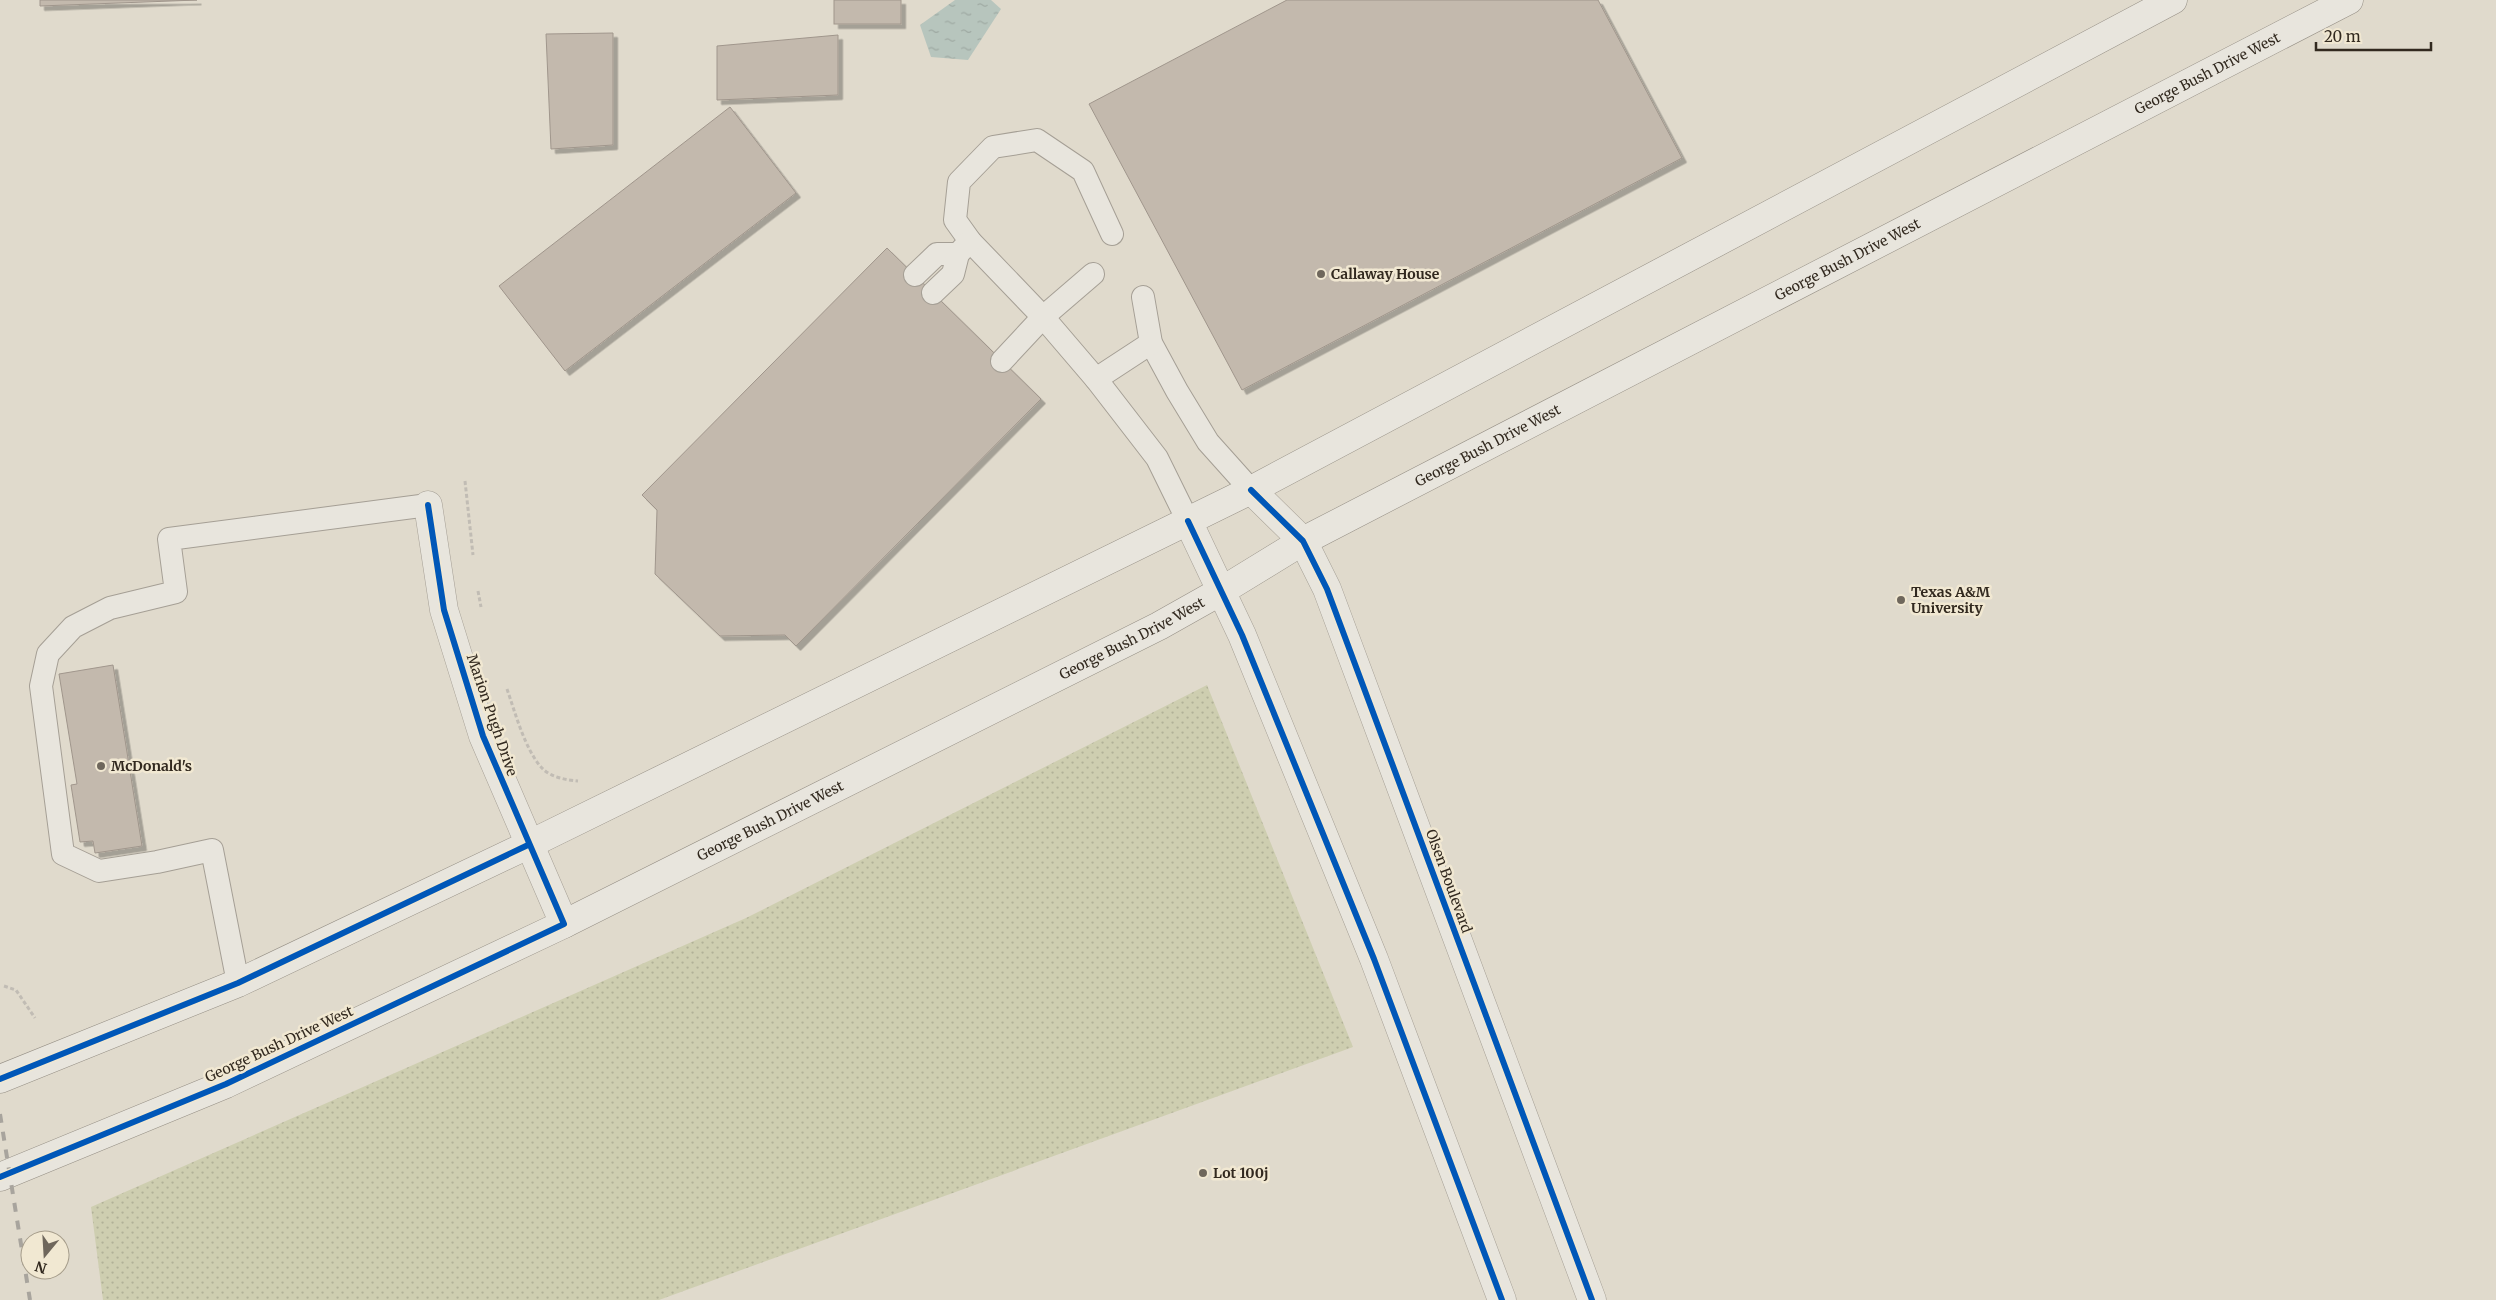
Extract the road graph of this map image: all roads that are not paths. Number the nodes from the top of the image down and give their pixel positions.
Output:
1 (2173, 0) edge
2 (2310, 0) edge
3 (2349, 0) edge
4 (2290, 31) junction
5 (1112, 234) dead end
6 (964, 248) junction
7 (1093, 274) dead end
8 (915, 275) dead end
9 (933, 293) dead end
10 (1143, 297) dead end
11 (1043, 317) junction
12 (1151, 343) junction
13 (1002, 360) dead end
14 (1096, 379) junction
15 (1250, 490) junction
16 (428, 505) joint
17 (1188, 521) junction
18 (1303, 541) junction
19 (1223, 590) junction
20 (528, 845) junction
21 (564, 924) junction
22 (238, 984) junction
23 (0, 1078) edge
24 (0, 1177) edge
25 (1502, 1300) edge
26 (1592, 1300) edge

1 - 15 main road
2 - 4 main road
3 - 4 main road, George Bush Drive West
4 - 18 main road, George Bush Drive West
5 - 6 lane
6 - 8 lane
6 - 9 lane
6 - 11 lane
7 - 11 lane
10 - 12 lane
11 - 13 lane
11 - 14 lane
12 - 14 lane
12 - 15 lane
14 - 17 lane
15 - 17 main road
15 - 18 main road, Olsen Boulevard
16 - 20 main road, Marion Pugh Drive
16 - 22 lane
17 - 19 main road
17 - 20 main road
18 - 19 main road, George Bush Drive West
18 - 26 main road, Olsen Boulevard
19 - 21 main road, George Bush Drive West
19 - 25 main road
20 - 21 main road, Marion Pugh Drive
20 - 22 main road
21 - 24 main road, George Bush Drive West
22 - 23 main road

